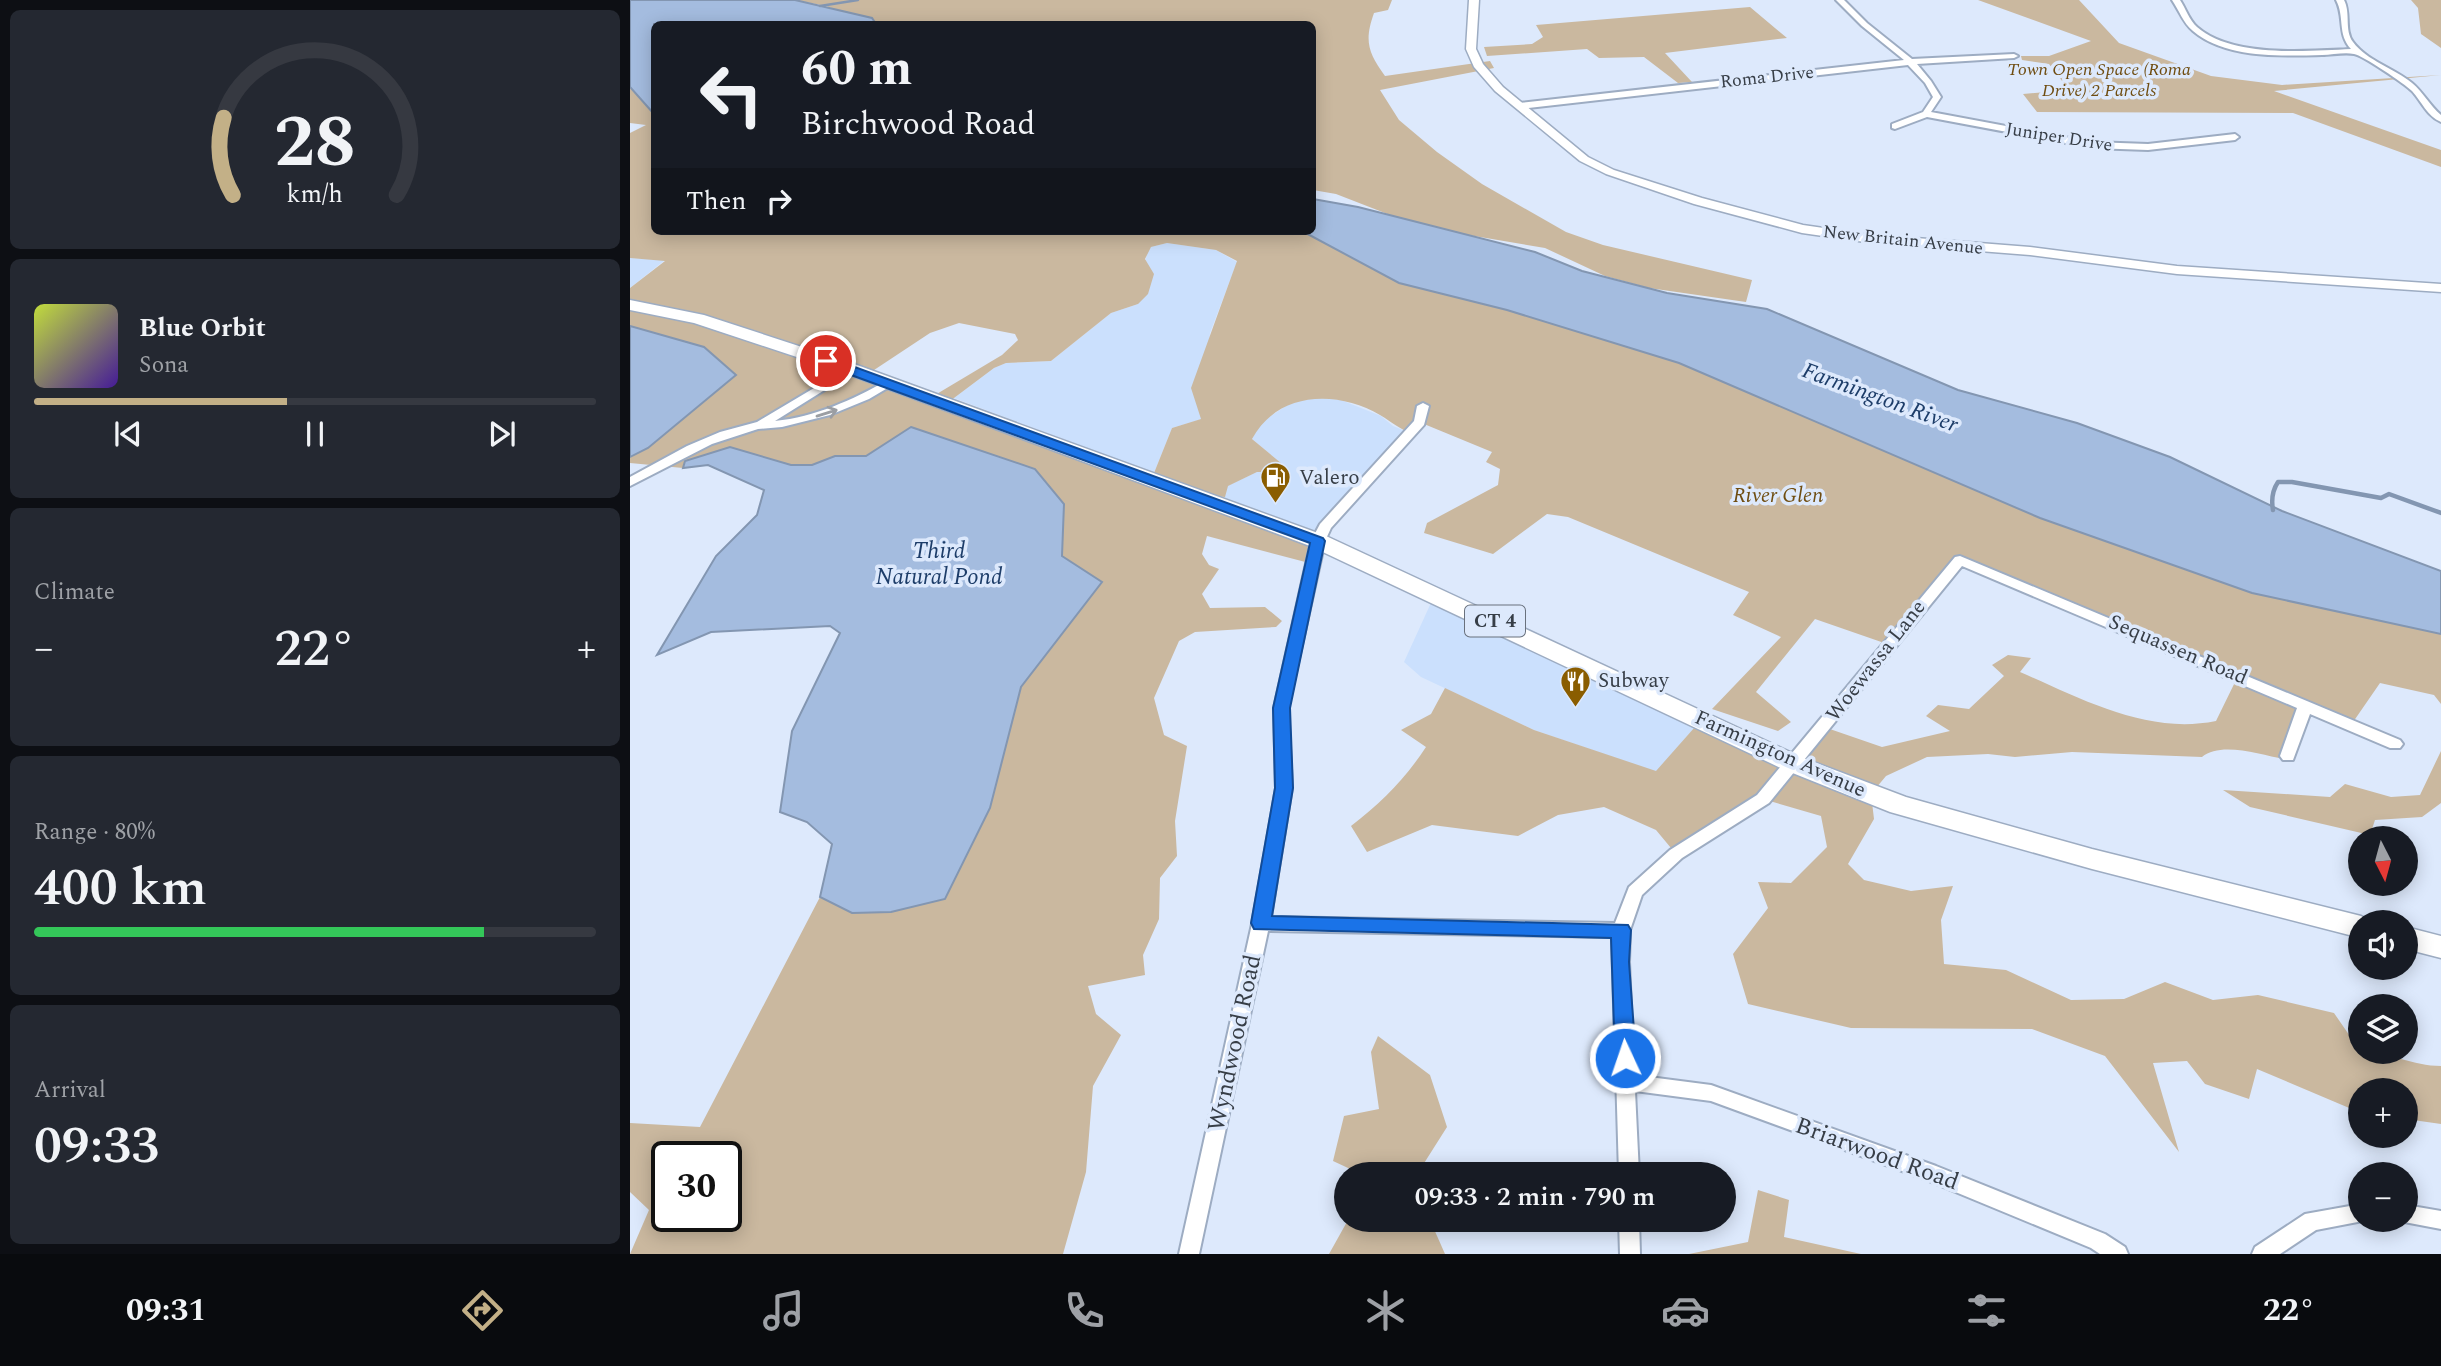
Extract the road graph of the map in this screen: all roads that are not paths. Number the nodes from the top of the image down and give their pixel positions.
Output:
1 (1474, 0) edge
2 (1840, 0) edge
3 (2176, 0) edge
4 (2340, 0) edge
5 (2358, 51) junction
6 (2014, 56) dead end
7 (1910, 62) junction
8 (1520, 106) junction
9 (1926, 114) junction
10 (2441, 119) edge
11 (1895, 126) dead end
12 (2235, 137) dead end
13 (2441, 288) edge
14 (630, 305) edge
15 (851, 369) junction
16 (890, 383) junction
17 (1423, 406) dead end
18 (760, 425) junction
19 (630, 482) edge
20 (1318, 541) junction
21 (1960, 560) joint
22 (2306, 705) junction
23 (2395, 744) dead end
24 (2288, 757) dead end
25 (1794, 764) junction
26 (1261, 923) junction
27 (2348, 924) edge
28 (1621, 930) junction
29 (2418, 941) edge
30 (2441, 947) edge
31 (1627, 1082) junction
32 (1629, 1162) edge
33 (2348, 1215) edge
34 (2418, 1216) edge
35 (2441, 1220) edge
36 (1629, 1232) edge
37 (1189, 1254) edge
38 (1630, 1254) edge
39 (2118, 1254) edge
40 (2262, 1254) edge

1 - 8 street, New Britain Avenue
2 - 7 street
3 - 5 street
4 - 5 street
5 - 10 street
6 - 7 street, Roma Drive
7 - 8 street, Roma Drive
7 - 9 street
8 - 13 street, New Britain Avenue
9 - 11 street
9 - 12 street, Juniper Drive
14 - 15 main road, Farmington Avenue / CT 4
15 - 16 main road, Farmington Avenue / CT 4
15 - 18 street
18 -> 16 street
16 - 20 main road, Farmington Avenue / CT 4
17 - 20 street
18 - 19 street
20 - 25 main road, Farmington Avenue / CT 4
20 - 26 street, Wyndwood Road
21 - 22 street, Sequassen Road
21 - 25 street, Woewassa Lane
22 - 23 street, Sequassen Road
22 - 24 street
25 - 27 main road, Farmington Avenue / CT 4
25 - 28 street, Woewassa Lane
26 - 28 street
26 - 37 street, Wyndwood Road
28 - 31 street, Woewassa Lane
29 - 30 main road
31 - 32 street, Woewassa Lane
31 - 39 street, Briarwood Road
33 - 40 street
34 - 35 street
36 - 38 street

